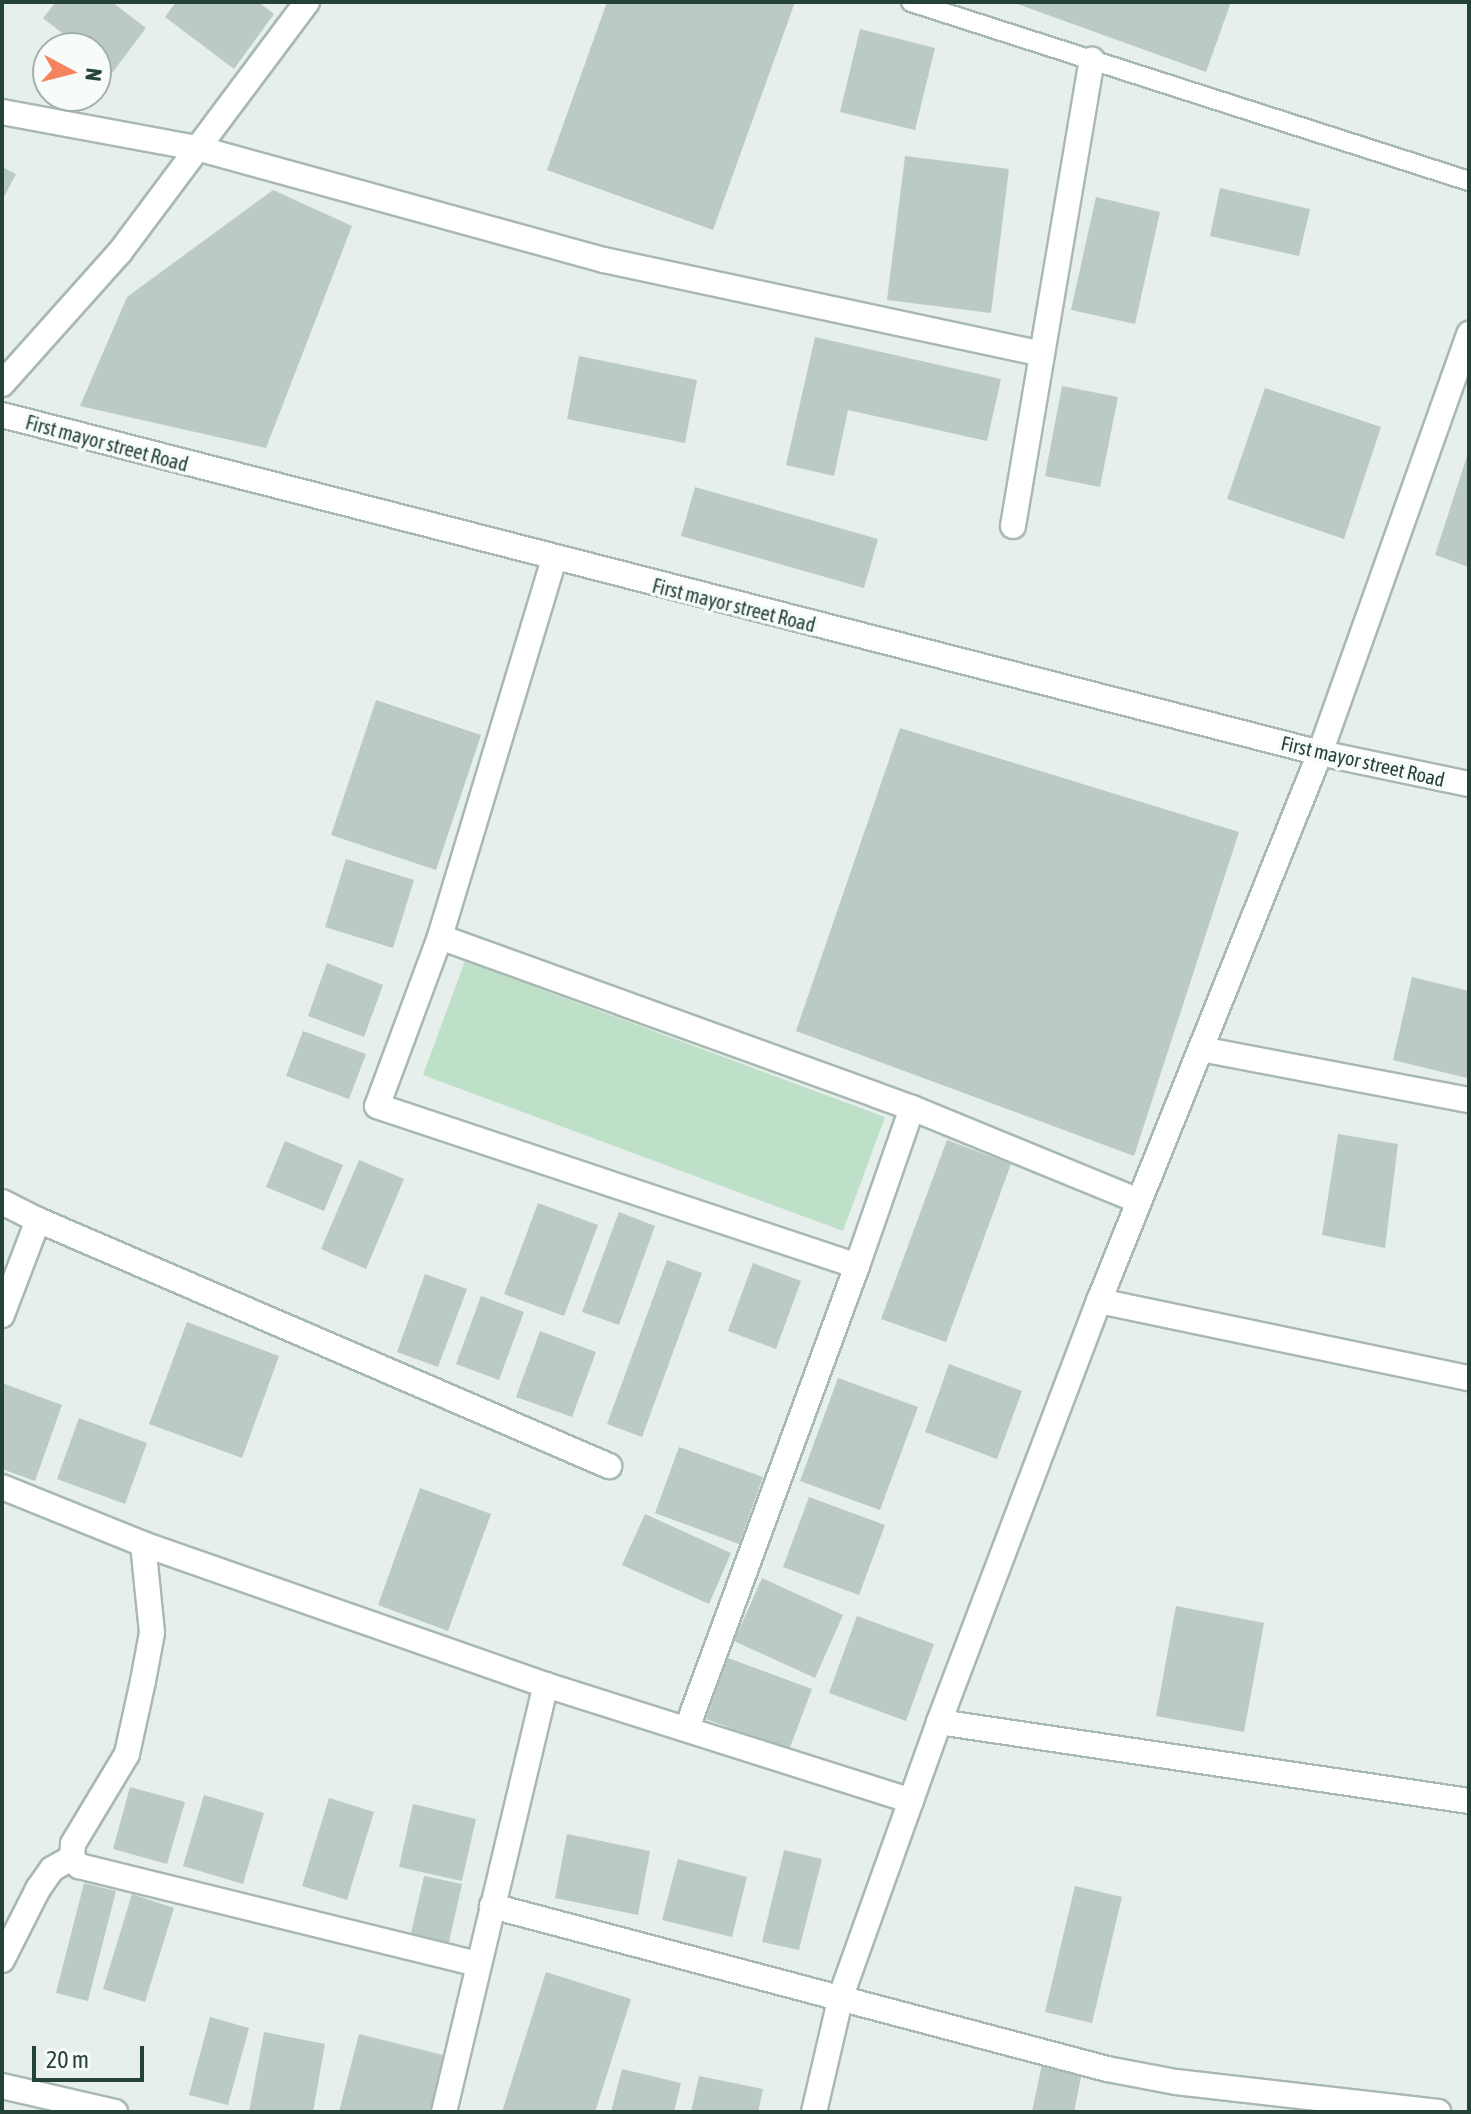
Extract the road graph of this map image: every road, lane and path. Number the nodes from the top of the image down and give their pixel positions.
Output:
1 (307, 2) edge
2 (911, 2) edge
3 (1092, 60) junction
4 (2, 112) edge
5 (197, 148) junction
6 (1469, 181) edge
7 (1469, 334) edge
8 (1039, 353) junction
9 (2, 384) edge
10 (2, 415) edge
11 (1013, 526) dead end
12 (554, 559) junction
13 (1320, 753) junction
14 (1469, 784) edge
15 (440, 937) junction
16 (1201, 1049) junction
17 (1469, 1100) edge
18 (912, 1108) junction
19 (1139, 1201) junction
20 (2, 1202) edge
21 (38, 1220) junction
22 (857, 1266) junction
23 (1099, 1301) junction
24 (2, 1315) edge
25 (1469, 1378) edge
26 (609, 1466) dead end
27 (2, 1487) edge
28 (143, 1544) junction
29 (546, 1685) junction
30 (939, 1722) junction
31 (687, 1729) junction
32 (911, 1801) junction
33 (1469, 1801) edge
34 (72, 1858) junction
35 (492, 1906) junction
36 (2, 1960) edge
37 (478, 1964) junction
38 (841, 1996) junction
39 (2, 2086) edge
40 (115, 2112) edge
41 (444, 2112) edge
42 (814, 2112) edge
43 (1438, 2112) edge

1 - 5 street
2 - 3 lane
3 - 6 lane
3 - 8 street
4 - 5 street
5 - 8 street
5 - 9 street
7 - 13 street
8 - 11 street
10 - 12 street, First mayor street Road
12 - 13 street, First mayor street Road
12 - 15 street
13 - 14 street, First mayor street Road
13 - 16 street
15 - 18 street
15 - 22 street
16 - 17 street
16 - 19 street
18 - 19 street
18 - 22 street
19 - 23 street
20 - 21 street
21 - 24 street
21 - 26 street
22 - 31 street
23 - 25 street
23 - 30 street
27 - 28 street
28 - 29 street
28 - 34 street
29 - 31 street
29 - 35 street
30 - 32 street
30 - 33 street
31 - 32 street
32 - 38 street
34 - 36 street
34 - 37 street
35 - 37 street
35 - 38 street
37 - 41 street
38 - 42 street
38 - 43 street
39 - 40 street

